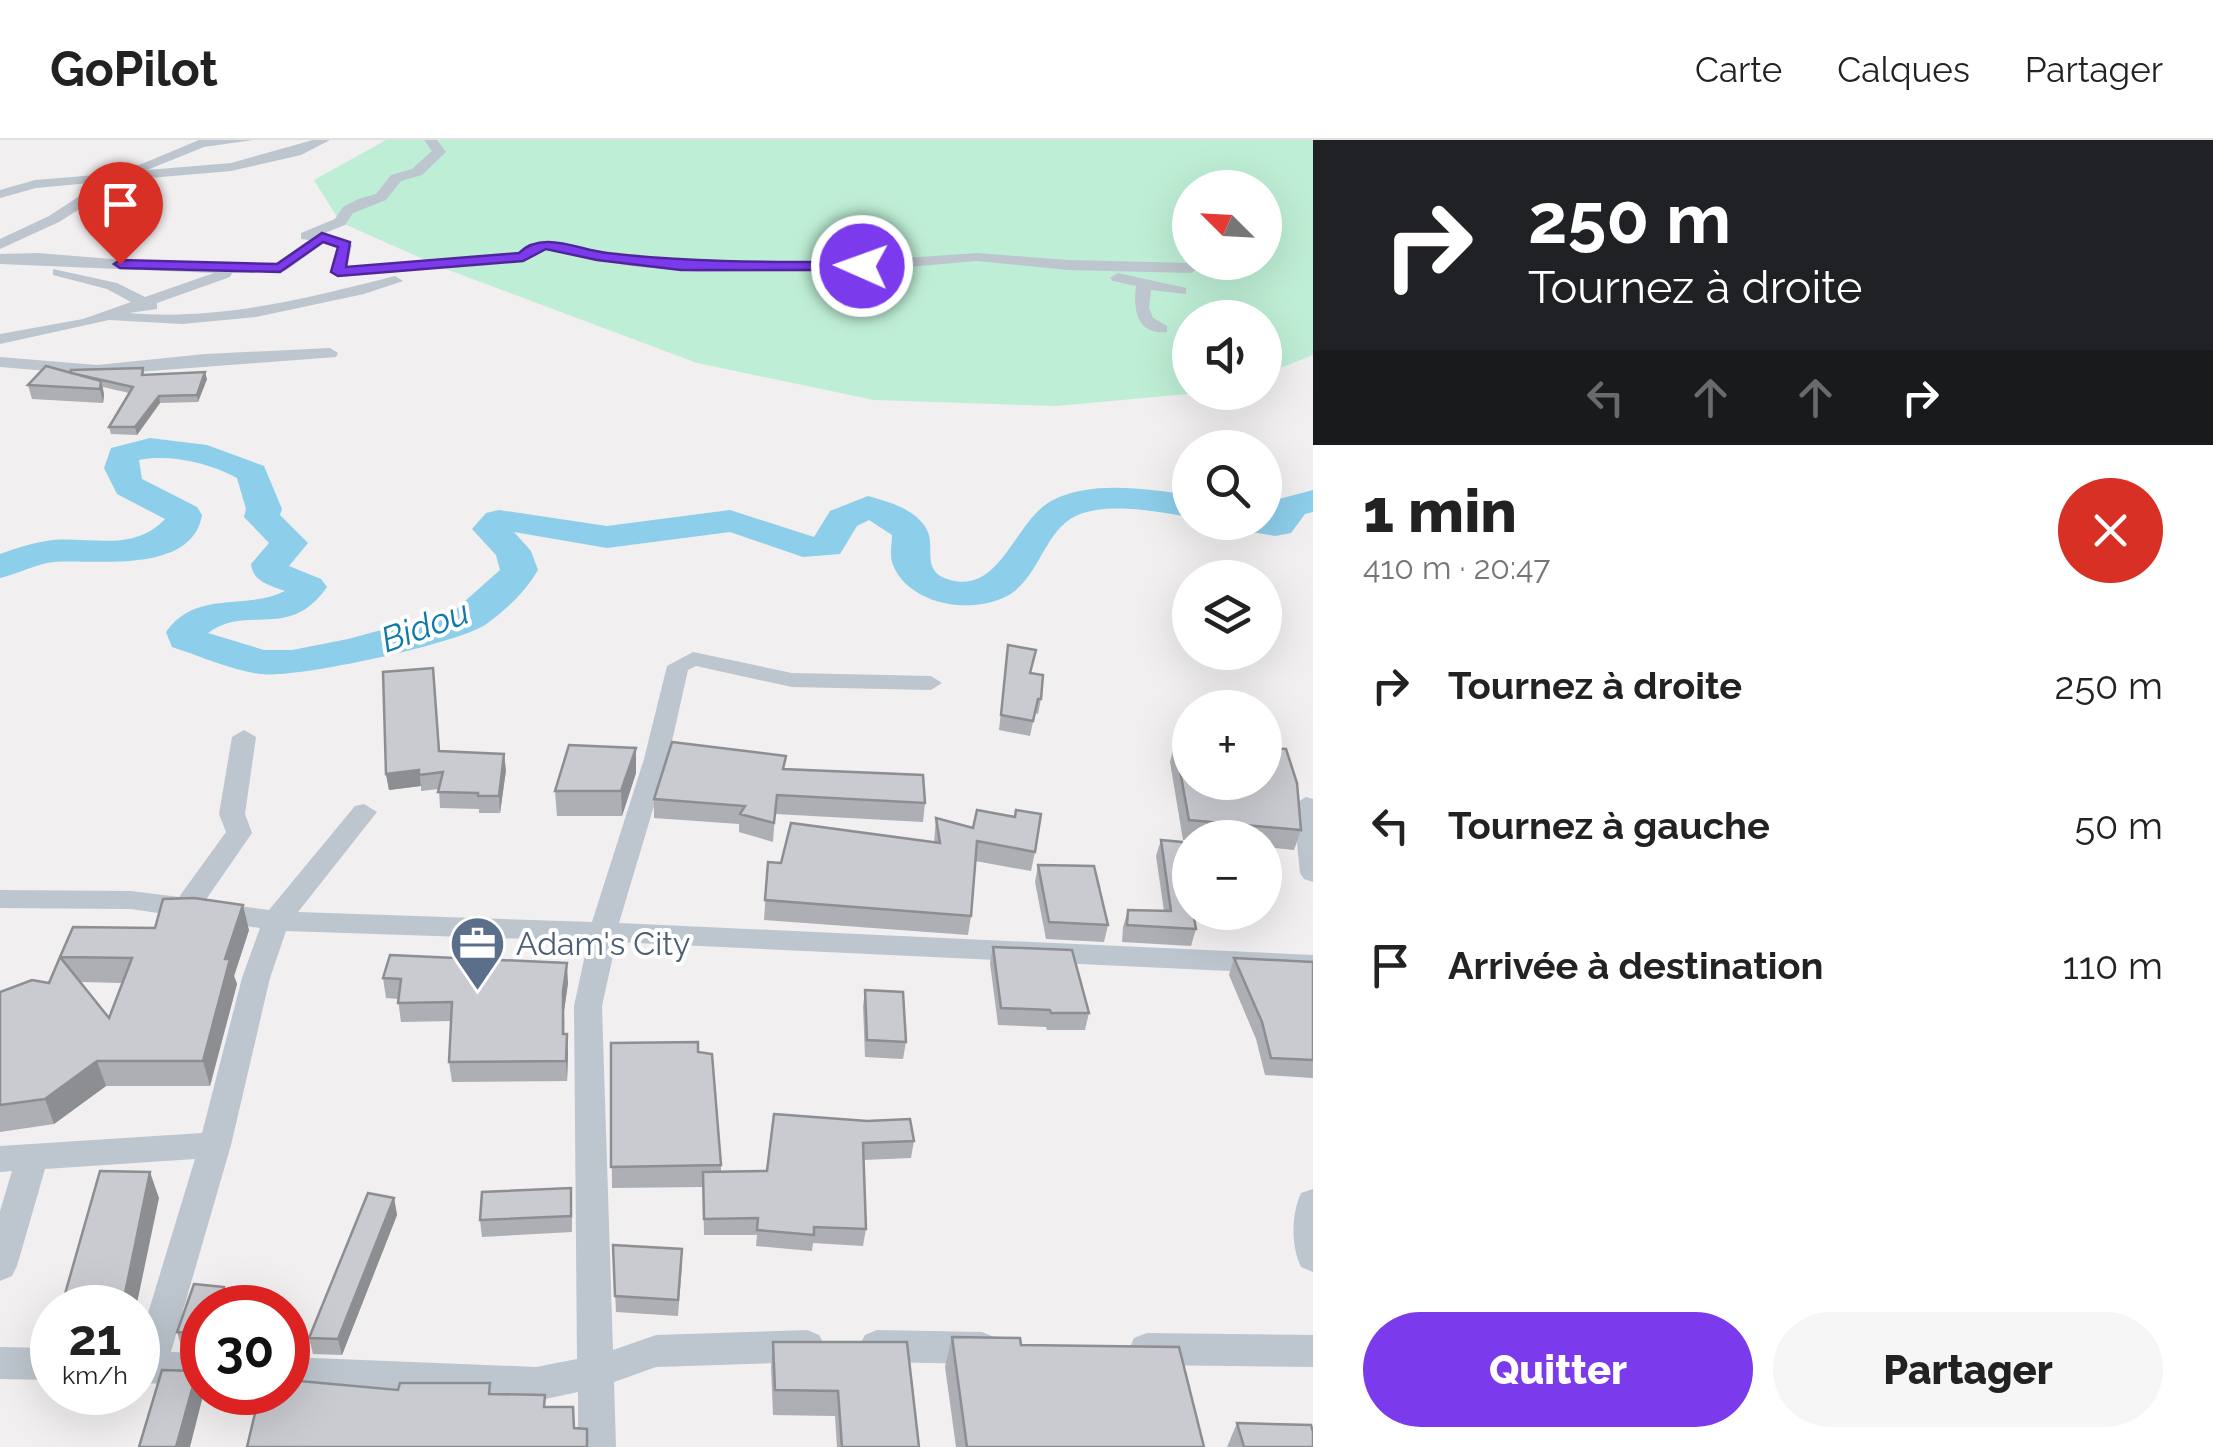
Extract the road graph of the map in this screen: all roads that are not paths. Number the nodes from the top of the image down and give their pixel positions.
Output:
1 (247, 140) edge
2 (324, 140) edge
3 (430, 140) edge
4 (116, 179) junction
5 (0, 194) edge
6 (2, 255) edge
7 (965, 259) junction
8 (463, 264) junction
9 (240, 266) junction
10 (1172, 267) edge
11 (1144, 284) junction
12 (1180, 292) dead end
13 (146, 302) junction
14 (104, 316) junction
15 (184, 317) junction
16 (1161, 328) dead end
17 (195, 333) dead end
18 (0, 339) edge
19 (330, 353) dead end
20 (0, 362) edge
21 (931, 683) dead end
22 (244, 737) dead end
23 (1306, 805) dead end
24 (364, 812) dead end
25 (1313, 872) edge
26 (0, 898) edge
27 (186, 909) junction
28 (276, 921) junction
29 (602, 935) junction
30 (1313, 965) edge
31 (215, 1145) junction
32 (33, 1156) junction
33 (0, 1159) edge
34 (1313, 1203) edge
35 (1313, 1257) edge
36 (0, 1266) edge
37 (160, 1315) edge
38 (1024, 1348) edge
39 (1120, 1349) edge
40 (1313, 1351) edge
41 (0, 1363) edge
42 (30, 1364) edge
43 (593, 1373) junction
44 (310, 1374) edge
45 (598, 1447) edge

1 - 4 street
2 - 4 street
3 - 9 street
4 - 5 street
4 - 6 street
6 - 9 street
6 - 13 street
7 - 8 street
7 - 10 street
7 - 11 street
8 - 9 street
8 - 15 street
9 - 13 street
11 - 12 street
11 - 16 street
13 - 14 street
13 - 15 street
14 - 15 street
14 - 18 street
15 - 17 street
19 - 20 street
21 - 29 street
22 - 27 street
23 - 25 street
24 - 28 street
26 - 27 street
27 - 28 street
28 - 29 street
28 - 31 street
29 - 30 street
29 - 43 street
31 - 32 street
31 - 37 street
32 - 33 street
32 - 36 street
34 - 35 street
38 - 43 street
39 - 40 street
41 - 42 street
43 - 44 street
43 - 45 street

